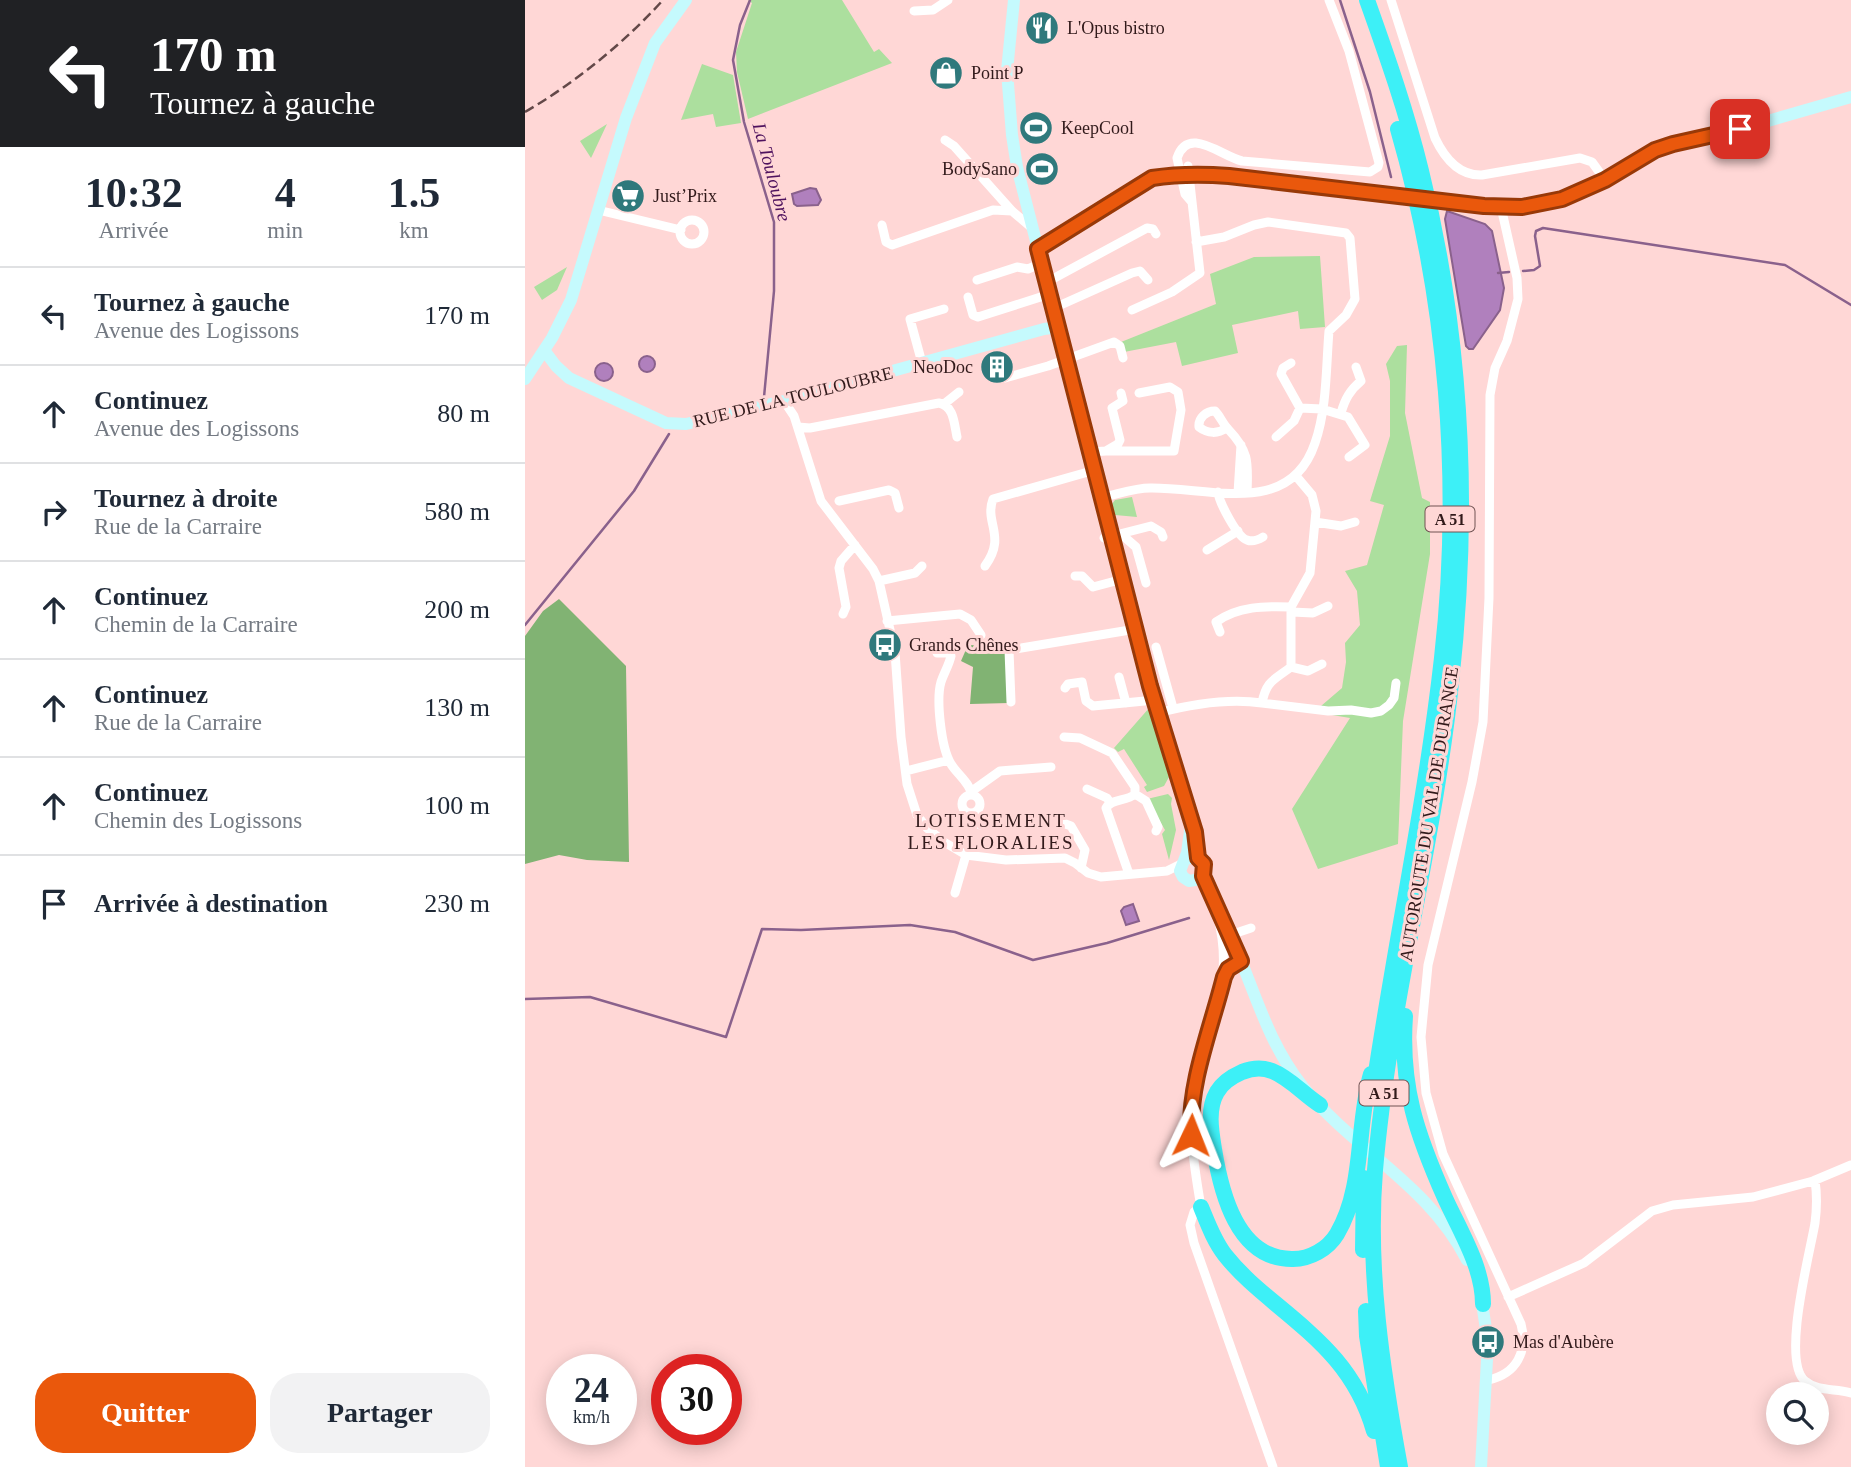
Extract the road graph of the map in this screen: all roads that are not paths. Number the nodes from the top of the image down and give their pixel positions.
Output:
1 (686, 0) edge
2 (948, 0) edge
3 (1007, 0) edge
4 (1014, 0) edge
5 (1329, 0) edge
6 (1355, 0) edge
7 (1367, 0) edge
8 (1391, 0) edge
9 (914, 10) dead end
10 (1009, 49) junction
11 (1851, 97) edge
12 (945, 141) dead end
13 (1184, 171) junction
14 (1605, 180) junction
15 (1322, 185) junction
16 (1501, 208) junction
17 (598, 210) junction
18 (1012, 211) junction
19 (882, 225) dead end
20 (1034, 229) junction
21 (1071, 229) junction
22 (681, 230) dead end
23 (1156, 234) dead end
24 (1196, 242) junction
25 (1038, 249) junction
26 (1042, 263) junction
27 (977, 280) dead end
28 (1148, 280) dead end
29 (1049, 288) junction
30 (968, 297) dead end
31 (1054, 308) junction
32 (944, 309) dead end
33 (1132, 310) dead end
34 (1059, 327) junction
35 (544, 350) junction
36 (1067, 358) junction
37 (1123, 358) dead end
38 (922, 363) junction
39 (1291, 363) dead end
40 (536, 364) junction
41 (1356, 368) dead end
42 (569, 377) junction
43 (1005, 378) dead end
44 (525, 379) edge
45 (959, 392) dead end
46 (1121, 393) dead end
47 (1139, 393) dead end
48 (789, 399) junction
49 (944, 404) junction
50 (1300, 408) junction
51 (1322, 409) junction
52 (1341, 413) junction
53 (1226, 428) dead end
54 (799, 432) junction
55 (957, 437) dead end
56 (1276, 437) dead end
57 (1105, 451) junction
58 (1091, 452) junction
59 (1349, 457) dead end
60 (1095, 470) junction
61 (1296, 477) junction
62 (1218, 492) junction
63 (1242, 493) junction
64 (1103, 498) junction
65 (824, 505) junction
66 (899, 508) dead end
67 (1315, 522) junction
68 (1355, 522) dead end
69 (1238, 531) junction
70 (1112, 536) junction
71 (1163, 537) dead end
72 (1263, 537) dead end
73 (855, 545) junction
74 (1207, 550) dead end
75 (922, 566) dead end
76 (985, 566) dead end
77 (1075, 576) dead end
78 (1123, 579) junction
79 (879, 581) junction
80 (1146, 583) dead end
81 (1328, 606) dead end
82 (1291, 610) junction
83 (843, 614) dead end
84 (887, 621) junction
85 (1136, 629) junction
86 (1220, 632) dead end
87 (981, 635) dead end
88 (1156, 647) dead end
89 (937, 653) dead end
90 (1322, 664) dead end
91 (1291, 667) junction
92 (1119, 677) dead end
93 (1396, 683) dead end
94 (1065, 688) dead end
95 (1011, 702) dead end
96 (1126, 702) junction
97 (1262, 703) junction
98 (1156, 706) junction
99 (1173, 708) junction
100 (1447, 722) junction
101 (1064, 737) dead end
102 (949, 760) junction
103 (1051, 767) dead end
104 (906, 771) junction
105 (1087, 789) dead end
106 (972, 793) junction
107 (1135, 794) junction
108 (1110, 803) junction
109 (1061, 822) dead end
110 (980, 825) dead end
111 (1156, 831) dead end
112 (966, 855) junction
113 (1187, 865) junction
114 (1081, 868) junction
115 (1129, 874) junction
116 (1200, 878) junction
117 (955, 893) dead end
118 (1212, 893) junction
119 (1251, 928) dead end
120 (1230, 935) junction
121 (1241, 959) junction
122 (1224, 977) junction
123 (1380, 1045) junction
124 (1319, 1105) junction
125 (1851, 1165) edge
126 (1815, 1180) junction
127 (1201, 1207) junction
128 (1509, 1297) junction
129 (1483, 1304) junction
130 (1488, 1380) junction
131 (1851, 1393) edge
132 (1273, 1467) edge
133 (1382, 1467) edge
134 (1388, 1467) edge
135 (1400, 1467) edge
136 (1481, 1467) edge

1 - 17 main road
2 - 9 street
3 - 10 main road
4 - 10 main road
5 - 13 street
6 - 123 highway, AUTOROUTE DU VAL DE DURANCE / A 51
7 - 100 highway, AUTOROUTE DU VAL DE DURANCE / A 51
8 - 14 street
10 - 20 main road
11 - 14 main road
12 - 18 street
13 - 15 main road
13 - 15 main road
13 - 21 main road
13 - 24 street
14 - 16 main road
15 - 16 main road
16 - 128 street
17 - 22 street
17 - 35 main road
18 - 19 street
18 - 20 street
20 - 21 main road
20 - 25 main road
21 - 25 main road
23 - 29 street
24 - 33 street
24 - 51 street
25 - 26 main road
26 - 27 street
26 - 29 main road
28 - 31 street
29 - 30 street
29 - 31 main road
31 - 34 main road
32 - 38 street
34 - 36 main road
34 - 38 main road, RUE DE LA TOULOUBRE
35 - 40 main road
35 - 42 main road, RUE DE LA TOULOUBRE
36 - 37 street
36 - 43 street
36 - 58 main road
38 - 48 main road, RUE DE LA TOULOUBRE
39 - 50 street
40 - 42 main road
40 - 44 main road
41 - 52 street
42 - 48 main road, RUE DE LA TOULOUBRE
45 - 49 street
46 - 57 street
47 - 57 street
48 - 54 street
49 - 54 street
49 - 55 street
50 - 51 street
50 - 56 street
51 - 52 street
51 - 61 street
52 - 59 street
53 - 63 street
54 - 65 street
57 - 58 street
58 - 60 main road
60 - 64 main road
60 - 76 street
61 - 63 street
61 - 67 street
62 - 63 street
62 - 64 street
62 - 69 street
64 - 70 main road
65 - 66 street
65 - 73 street
67 - 68 street
67 - 82 street
69 - 72 street
69 - 74 street
70 - 71 street
70 - 78 main road
70 - 80 street
73 - 79 street
73 - 83 street
75 - 79 street
77 - 78 street
78 - 85 main road
79 - 84 street
81 - 82 street
82 - 86 street
82 - 91 street
84 - 87 street
84 - 104 street
85 - 95 street
85 - 98 main road
88 - 99 street
89 - 102 street
90 - 91 street
91 - 97 street
92 - 96 street
93 - 97 street
94 - 96 street
96 - 98 street
97 - 99 street
98 - 99 street
98 - 113 main road
100 - 129 highway
100 - 135 highway, AUTOROUTE DU VAL DE DURANCE / A 51
101 - 107 street
102 - 104 street
102 - 106 street
103 - 106 street
104 - 112 street
105 - 108 street
106 - 110 street
107 - 108 street
107 - 111 street
108 - 115 street
109 - 114 street
112 - 114 street
112 - 117 street
113 - 115 street
113 - 116 main road
113 - 116 main road
114 - 115 street
116 - 118 main road
118 - 120 main road
118 - 122 street
119 - 120 street
120 - 121 main road
121 - 122 street
121 - 124 main road
122 - 127 street
123 - 124 highway
123 - 134 highway, AUTOROUTE DU VAL DE DURANCE / A 51
124 - 129 main road
125 - 126 street
126 - 128 street
126 - 131 street
127 - 132 street
127 - 133 highway
128 - 130 street
129 - 130 main road
130 - 136 main road

